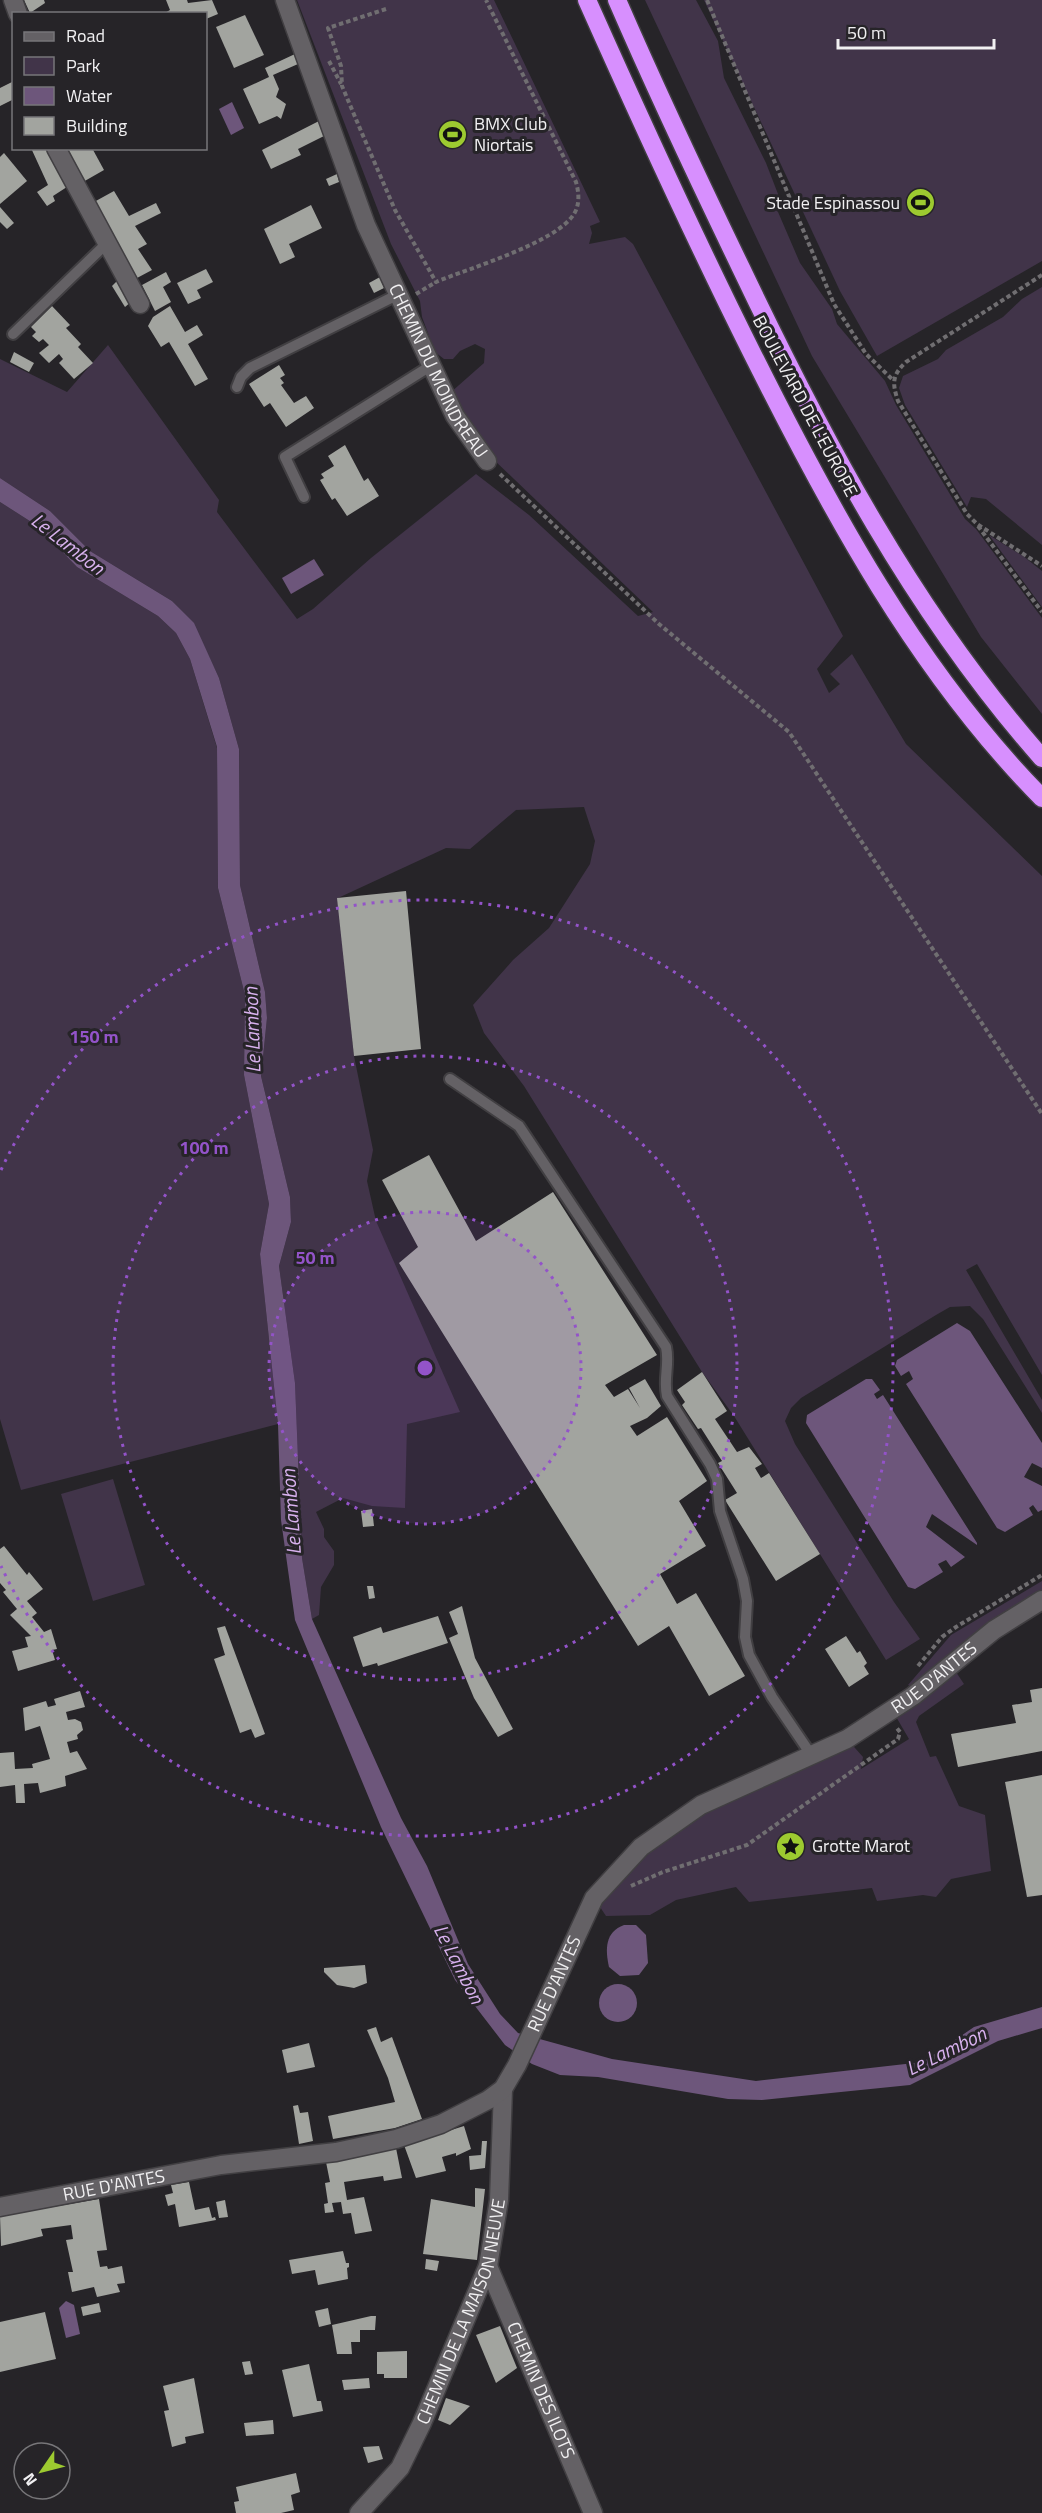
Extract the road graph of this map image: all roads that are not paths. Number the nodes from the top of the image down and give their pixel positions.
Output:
1 (285, 0) edge
2 (587, 0) edge
3 (616, 0) edge
4 (57, 150) edge
5 (107, 243) junction
6 (399, 294) junction
7 (140, 304) dead end
8 (13, 334) dead end
9 (432, 366) junction
10 (237, 387) dead end
11 (487, 461) road end
12 (304, 497) dead end
13 (1042, 758) edge
14 (1042, 798) edge
15 (450, 1079) dead end
16 (1042, 1600) edge
17 (812, 1756) junction
18 (503, 2089) junction
19 (0, 2207) edge
20 (488, 2266) junction
21 (359, 2513) edge
22 (593, 2513) edge

1 - 6 street, CHEMIN DU MOINDREAU
2 - 14 highway, BOULEVARD DE L'EUROPE
3 - 13 highway, BOULEVARD DE L'EUROPE
4 - 5 street
5 - 7 street
5 - 8 lane
6 - 9 street, CHEMIN DU MOINDREAU
6 - 10 lane
9 - 11 street, CHEMIN DU MOINDREAU
9 - 12 lane
15 - 17 lane
16 - 17 street, RUE D'ANTES
17 - 18 street, RUE D'ANTES
18 - 19 street, RUE D'ANTES
18 - 20 street, CHEMIN DE LA MAISON NEUVE
20 - 21 street, CHEMIN DE LA MAISON NEUVE
20 - 22 street, CHEMIN DES ILOTS

